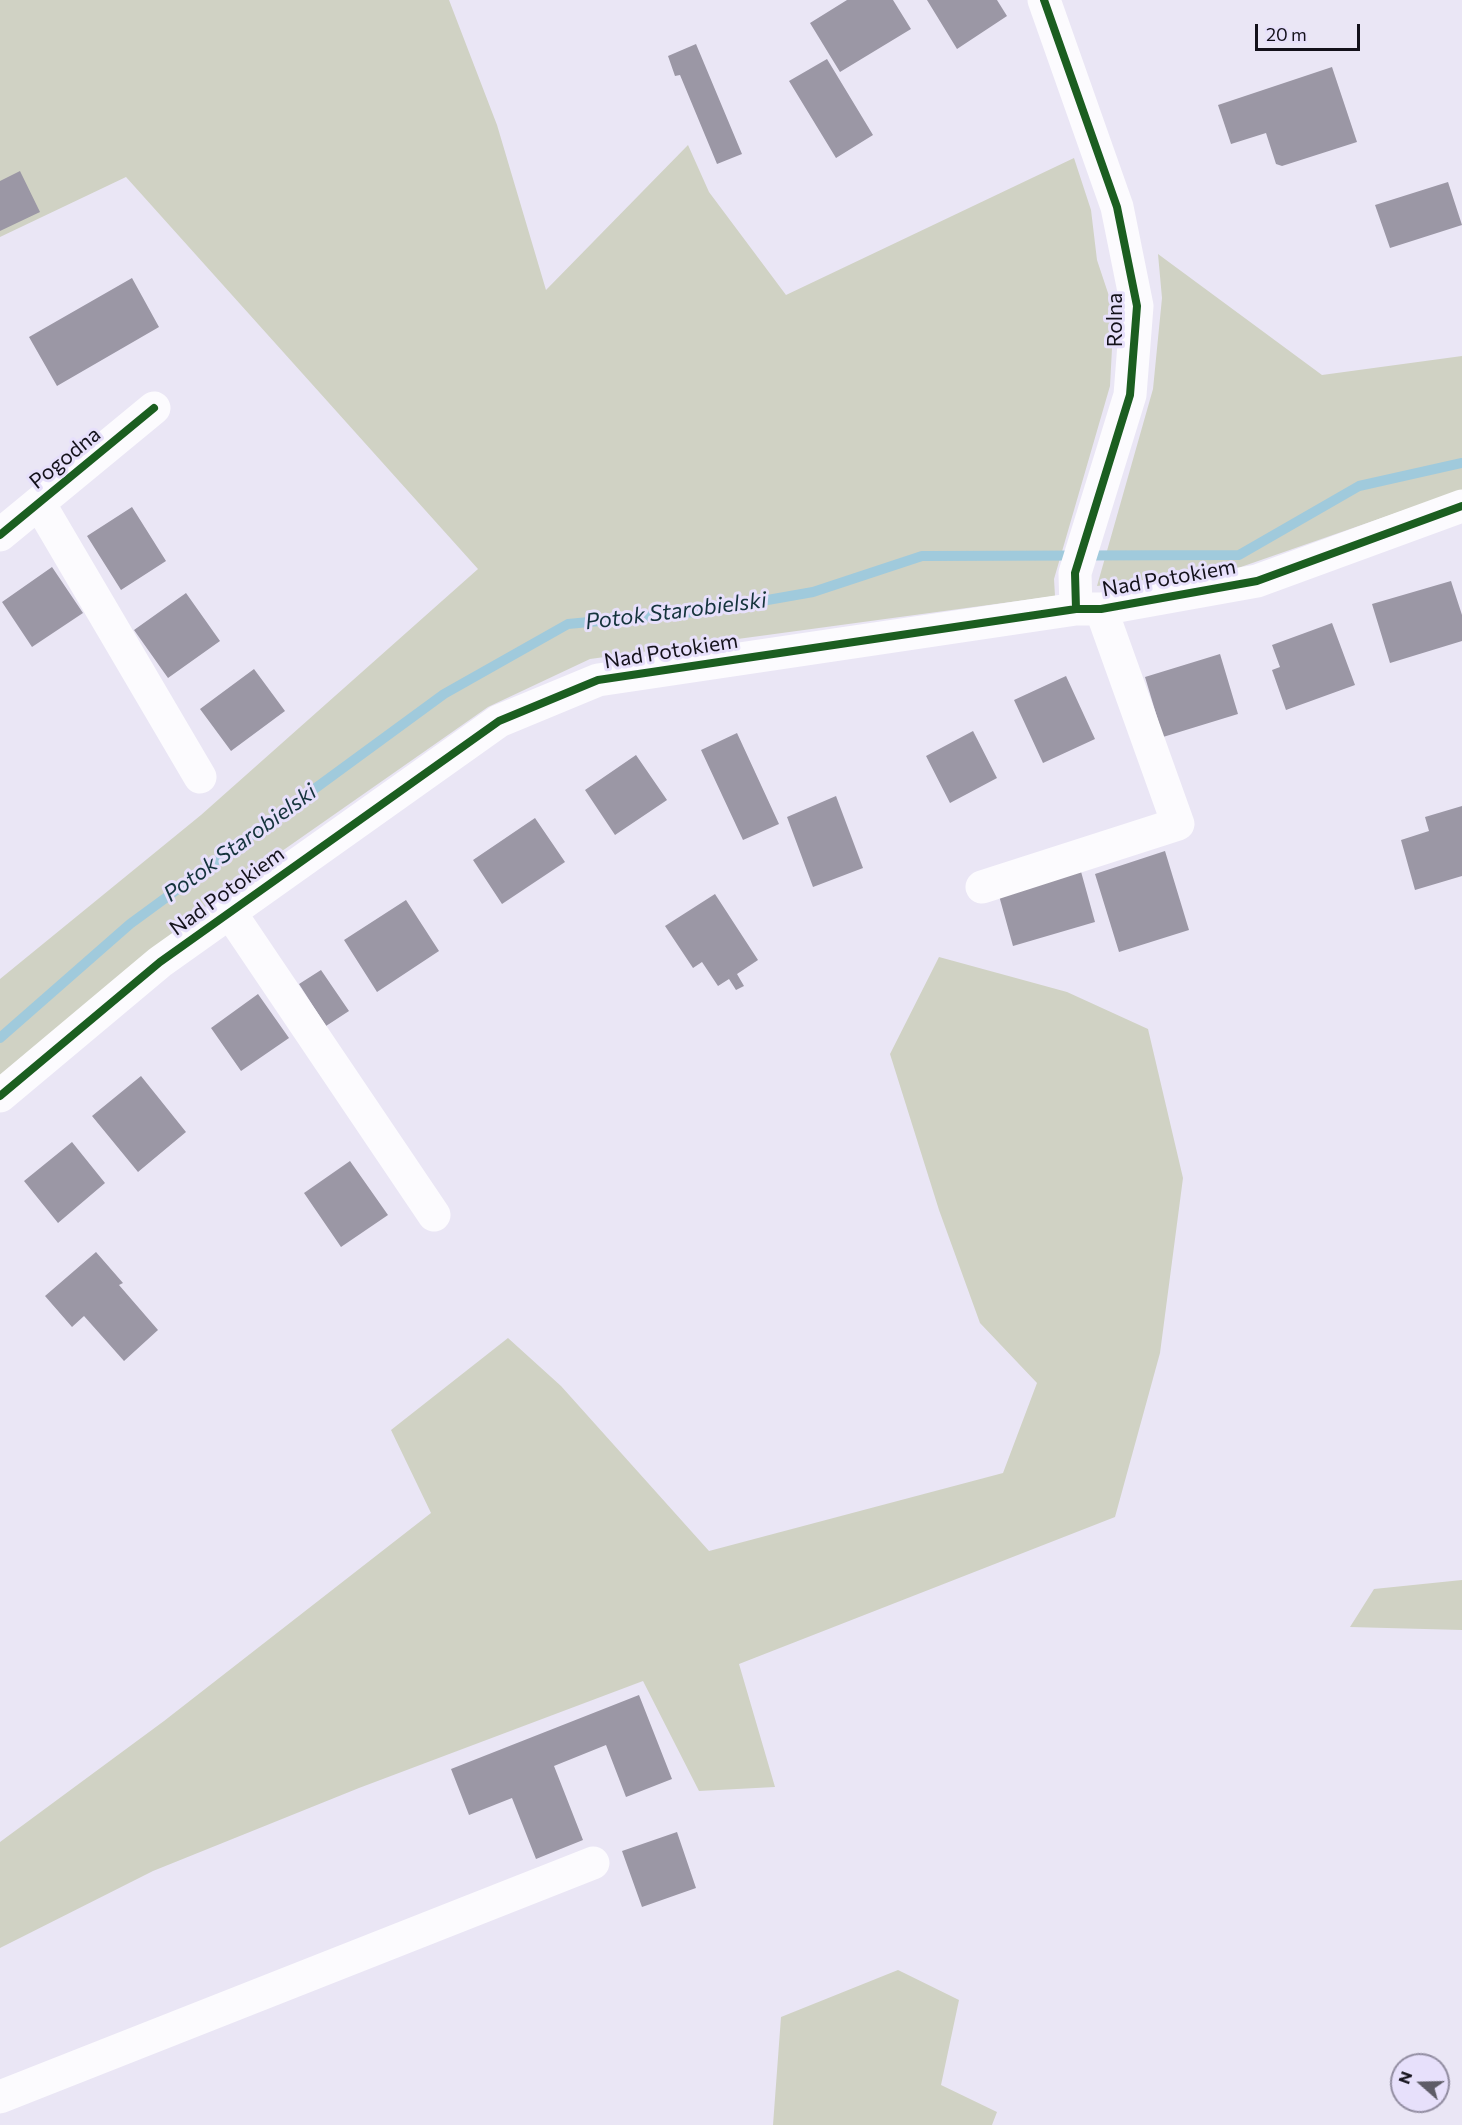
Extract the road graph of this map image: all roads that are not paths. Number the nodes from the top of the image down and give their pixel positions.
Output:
1 (1044, 0) edge
2 (154, 408) dead end
3 (39, 502) junction
4 (1462, 506) edge
5 (0, 535) edge
6 (1088, 609) junction
7 (200, 777) dead end
8 (982, 887) dead end
9 (229, 911) junction
10 (0, 1096) edge
11 (434, 1215) dead end
12 (593, 1863) dead end
13 (0, 2097) edge

1 - 6 street, Rolna
2 - 3 street, Pogodna
3 - 5 street, Pogodna
3 - 7 street
4 - 6 street, Nad Potokiem
6 - 8 street, Rolna
6 - 9 street, Nad Potokiem
9 - 10 street, Nad Potokiem
9 - 11 street
12 - 13 street

